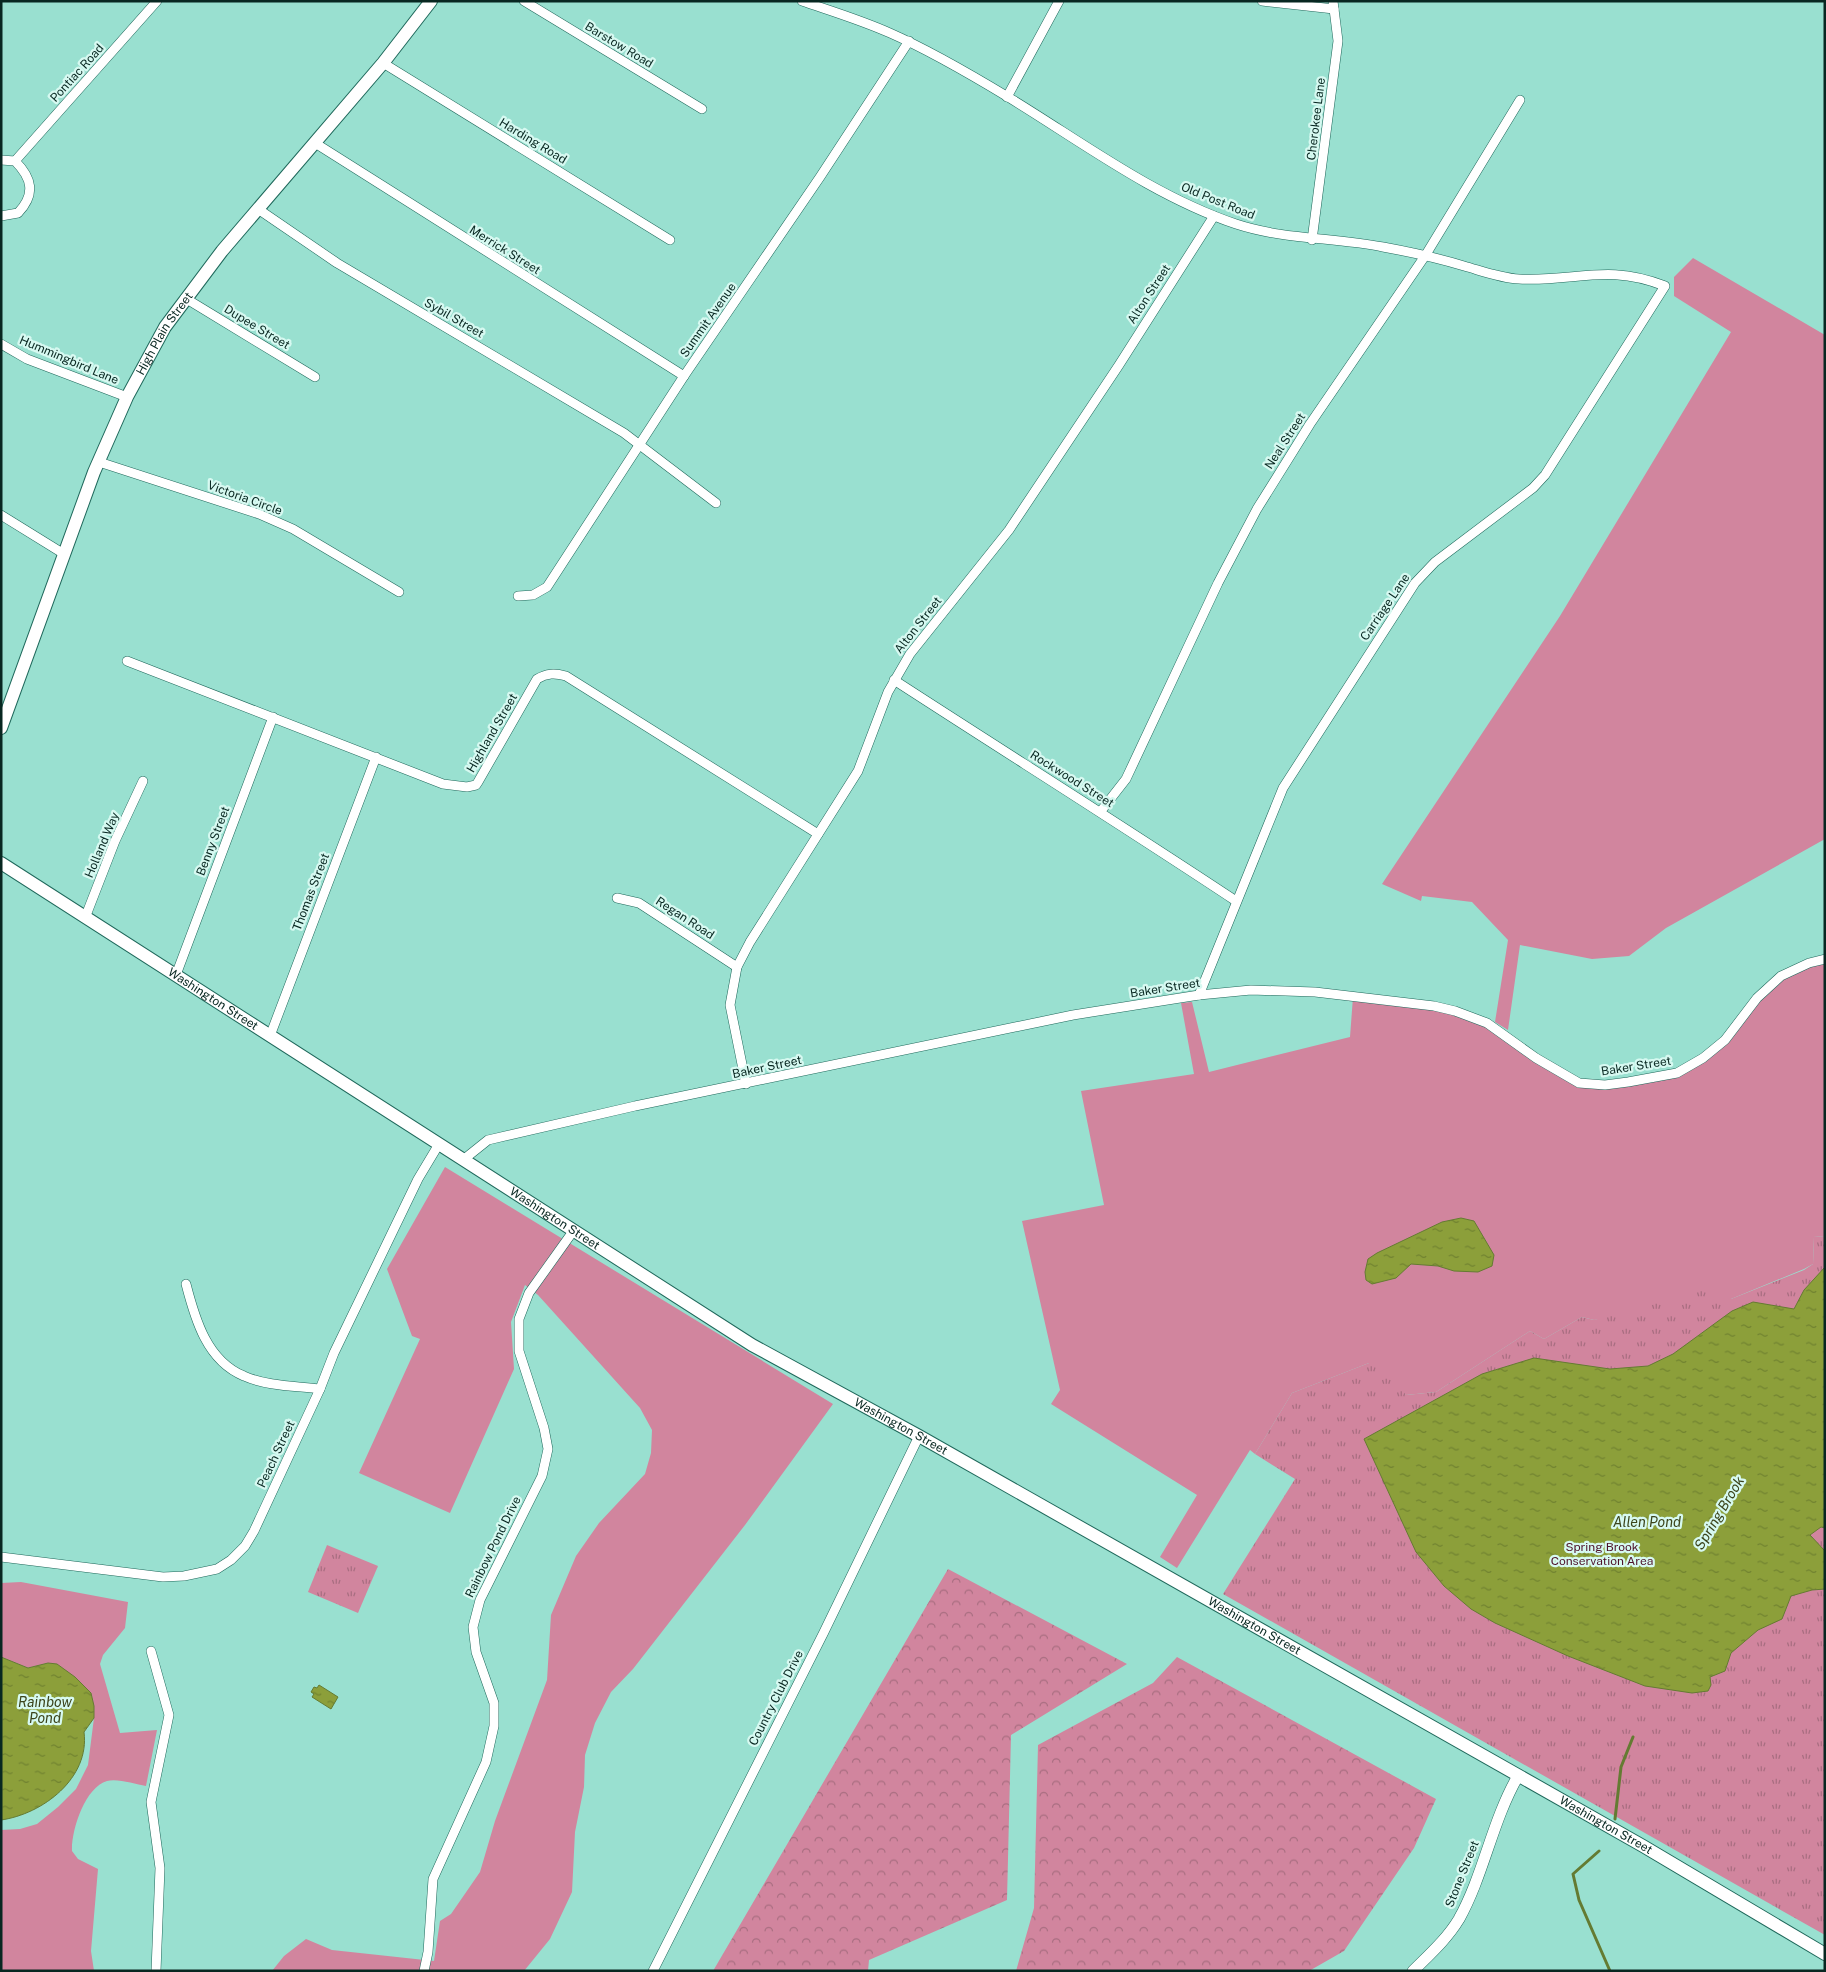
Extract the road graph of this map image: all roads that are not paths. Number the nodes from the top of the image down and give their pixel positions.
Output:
1 (157, 1) edge
2 (431, 1) edge
3 (524, 1) edge
4 (802, 1) edge
5 (1059, 1) edge
6 (1262, 1) edge
7 (1334, 5) edge
8 (909, 41) junction
9 (383, 63) junction
10 (1007, 97) junction
11 (1520, 100) dead end
12 (702, 109) dead end
13 (315, 143) junction
14 (1, 160) edge
15 (15, 161) junction
16 (258, 209) junction
17 (1, 216) edge
18 (1214, 216) junction
19 (670, 240) dead end
20 (1312, 240) junction
21 (1425, 256) junction
22 (1665, 286) joint
23 (186, 298) junction
24 (1, 344) edge
25 (684, 376) junction
26 (316, 377) dead end
27 (127, 397) junction
28 (640, 445) junction
29 (99, 462) junction
30 (716, 503) dead end
31 (1, 515) edge
32 (64, 554) junction
33 (399, 592) dead end
34 (518, 596) dead end
35 (127, 661) dead end
36 (894, 680) junction
37 (273, 717) junction
38 (1, 728) edge
39 (376, 757) junction
40 (143, 781) dead end
41 (1101, 812) junction
42 (818, 834) junction
43 (1, 863) edge
44 (617, 898) dead end
45 (1236, 901) junction
46 (85, 918) junction
47 (1825, 959) edge
48 (737, 967) junction
49 (176, 975) junction
50 (1199, 995) junction
51 (270, 1036) junction
52 (746, 1084) junction
53 (439, 1144) junction
54 (462, 1160) junction
55 (574, 1230) junction
56 (186, 1284) dead end
57 (320, 1389) junction
58 (919, 1436) junction
59 (1, 1557) edge
60 (151, 1651) dead end
61 (1518, 1776) junction
62 (1825, 1954) edge
63 (156, 1971) edge
64 (424, 1971) edge
65 (653, 1971) edge
66 (1413, 1971) edge

1 - 15 street, Pontiac Road
2 - 9 main road, High Plain Street
3 - 12 street, Barstow Road
4 - 8 street, Old Post Road
5 - 10 street
6 - 7 street
7 - 20 street, Cherokee Lane
8 - 10 street, Old Post Road
8 - 25 street, Summit Avenue
9 - 13 main road, High Plain Street
9 - 19 street, Harding Road
10 - 18 street, Old Post Road
11 - 21 street, Neal Street
13 - 16 main road, High Plain Street
13 - 25 street, Merrick Street
14 - 15 street
15 - 17 street
16 - 23 main road, High Plain Street
16 - 28 street, Sybil Street
18 - 20 street, Old Post Road
18 - 36 street, Alton Street
20 - 21 street, Old Post Road
21 - 22 street, Old Post Road
21 - 41 street, Neal Street
22 - 45 street, Carriage Lane
23 - 26 street, Dupee Street
23 - 27 main road, High Plain Street
24 - 27 street, Hummingbird Lane
25 - 28 street, Summit Avenue
27 - 29 main road, High Plain Street
28 - 30 street, Sybil Street
28 - 34 street, Summit Avenue
29 - 32 main road, High Plain Street
29 - 33 street, Victoria Circle
31 - 32 street
32 - 38 main road, High Plain Street
35 - 37 street, Highland Street
36 - 41 street, Rockwood Street
36 - 42 street, Alton Street
37 - 39 street, Highland Street
37 - 49 street, Benny Street
39 - 42 street, Highland Street
39 - 51 street, Thomas Street
40 - 46 street, Holland Way
41 - 45 street, Rockwood Street
42 - 48 street, Alton Street
43 - 46 main road, Washington Street
44 - 48 street, Regan Road
45 - 50 street, Carriage Lane
46 - 49 main road, Washington Street
47 - 50 street, Baker Street
48 - 52 street, Alton Street
49 - 51 main road, Washington Street
50 - 52 street, Baker Street
51 - 53 main road, Washington Street
52 - 54 street, Baker Street
53 - 54 main road, Washington Street
53 - 57 street, Peach Street
54 - 55 main road, Washington Street
55 - 58 main road, Washington Street
55 - 64 street, Rainbow Pond Drive
56 - 57 street
57 - 59 street, Peach Street
58 - 61 main road, Washington Street
58 - 65 street, Country Club Drive
60 - 63 street
61 - 62 main road, Washington Street
61 - 66 street, Stone Street

